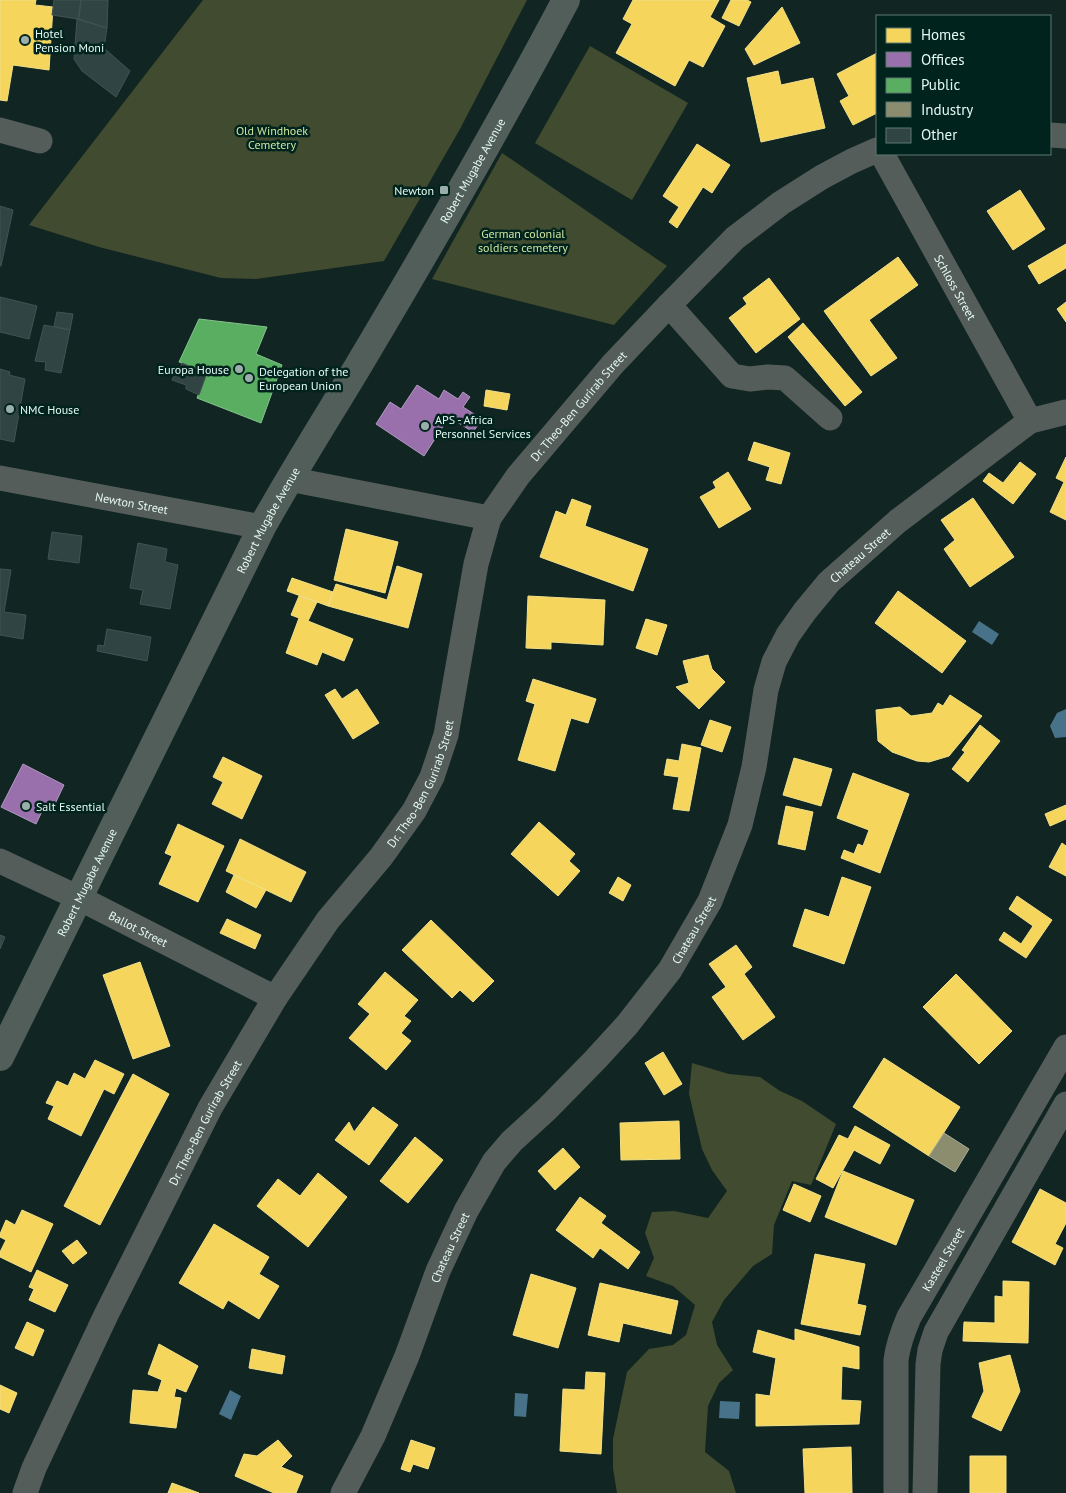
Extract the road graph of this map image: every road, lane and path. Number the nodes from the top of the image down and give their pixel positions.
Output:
1 (566, 0) edge
2 (0, 130) edge
3 (1051, 135) edge
4 (1066, 136) edge
5 (40, 141) dead end
6 (876, 150) edge
7 (883, 155) edge
8 (669, 305) junction
9 (1066, 412) edge
10 (830, 418) dead end
11 (1030, 421) junction
12 (0, 478) edge
13 (289, 479) junction
14 (488, 518) junction
15 (262, 527) junction
16 (0, 860) edge
17 (79, 898) junction
18 (275, 998) junction
19 (1066, 1047) edge
20 (0, 1057) edge
21 (1066, 1104) edge
22 (25, 1493) edge
23 (343, 1493) edge
24 (896, 1493) edge
25 (925, 1493) edge

1 - 13 main road, Robert Mugabe Avenue
2 - 5 street
3 - 4 street
6 - 8 street, Dr. Theo-Ben Gurirab Street
7 - 11 street, Schloss Street
8 - 10 street
8 - 14 street, Dr. Theo-Ben Gurirab Street
9 - 11 street, Chateau Street
11 - 23 street, Chateau Street
12 - 15 street, Newton Street
13 - 14 street
13 - 15 main road, Robert Mugabe Avenue
14 - 18 street, Dr. Theo-Ben Gurirab Street
15 - 17 main road, Robert Mugabe Avenue
16 - 17 street, Ballot Street
17 - 18 street, Ballot Street
17 - 20 main road, Robert Mugabe Avenue
18 - 22 street, Dr. Theo-Ben Gurirab Street
19 - 24 street, Kasteel Street
21 - 25 street

